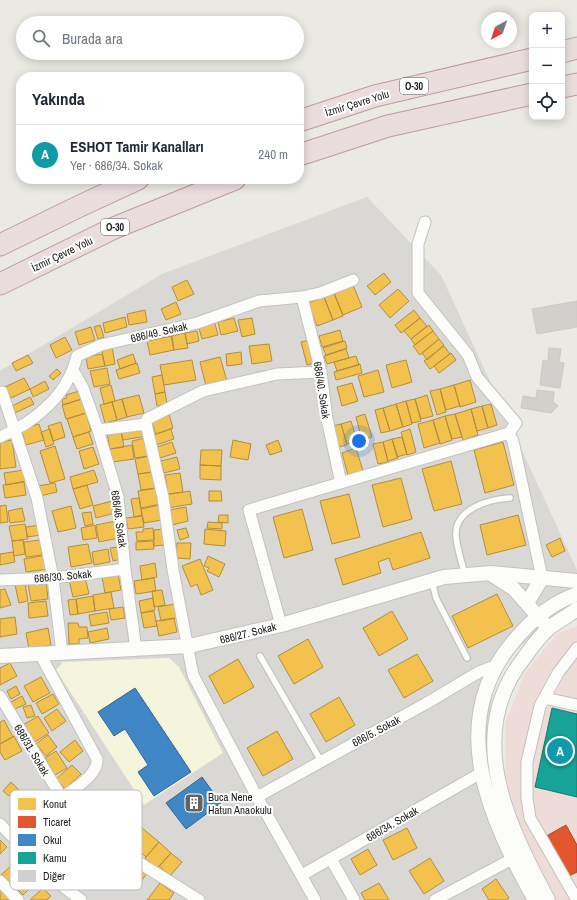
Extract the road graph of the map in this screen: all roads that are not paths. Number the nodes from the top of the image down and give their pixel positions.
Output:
1 (577, 48) edge
2 (565, 51) edge
3 (529, 60) edge
4 (577, 84) edge
5 (565, 86) edge
6 (529, 95) edge
7 (304, 119) edge
8 (304, 154) edge
9 (127, 184) edge
10 (223, 184) edge
11 (425, 222) dead end
12 (0, 245) edge
13 (353, 280) dead end
14 (0, 284) edge
15 (302, 297) junction
16 (74, 372) junction
17 (321, 372) junction
18 (2, 392) dead end
19 (146, 424) junction
20 (98, 430) junction
21 (14, 431) junction
22 (509, 433) junction
23 (0, 437) edge
24 (341, 483) junction
25 (510, 498) dead end
26 (125, 569) junction
27 (491, 574) junction
28 (465, 576) junction
29 (53, 578) junction
30 (542, 578) junction
31 (0, 580) edge
32 (557, 580) junction
33 (432, 581) junction
34 (577, 581) edge
35 (575, 602) edge
36 (527, 603) junction
37 (538, 615) junction
38 (281, 625) junction
39 (549, 629) junction
40 (189, 646) junction
41 (577, 648) edge
42 (136, 649) junction
43 (62, 653) junction
44 (40, 654) junction
45 (0, 656) edge
46 (260, 656) dead end
47 (467, 658) dead end
48 (495, 666) junction
49 (0, 696) edge
50 (544, 698) junction
51 (577, 704) edge
52 (321, 761) junction
53 (481, 772) junction
54 (57, 790) edge
55 (72, 790) edge
56 (257, 797) junction
57 (2, 826) edge
58 (10, 834) edge
59 (331, 859) junction
60 (512, 859) junction
61 (142, 864) edge
62 (302, 875) junction
63 (0, 881) edge
64 (67, 890) edge
65 (77, 899) edge
66 (18, 900) edge
67 (199, 900) edge
68 (315, 900) edge
69 (354, 900) edge
70 (435, 900) edge
71 (535, 900) edge
72 (548, 900) edge
73 (576, 900) edge

1 - 2 highway
3 - 7 highway, İzmir Çevre Yolu / O-30
4 - 5 highway
6 - 8 highway
9 - 12 highway
10 - 14 highway, İzmir Çevre Yolu / O-30
11 - 22 street
13 - 15 street, 686/49. Sokak
15 - 16 street, 686/49. Sokak
15 - 17 street, 686/40. Sokak
16 - 20 street, 686/46. Sokak
16 - 21 street, 686/49. Sokak
17 - 19 street
17 - 24 street, 686/40. Sokak
18 - 21 street
19 - 20 street
19 - 40 street
20 - 26 street, 686/46. Sokak
21 - 23 street, 686/49. Sokak
21 - 29 street
22 - 24 street
22 - 30 street
24 - 38 street
25 - 28 lane
26 - 29 street, 686/30. Sokak
26 - 42 street, 686/46. Sokak
27 - 28 street, 686/27. Sokak
27 - 30 street, 686/27. Sokak
27 - 36 street
28 - 33 street, 686/27. Sokak
29 - 31 street, 686/30. Sokak
29 - 43 street
30 - 32 street, 686/27. Sokak
30 - 36 street
32 - 34 street, 686/27. Sokak
32 - 35 street
33 - 38 street, 686/27. Sokak
33 - 47 lane
35 - 37 street
35 - 39 street
36 - 37 street
37 - 39 street
37 - 48 street
38 - 40 street, 686/27. Sokak
39 - 72 street
40 - 42 street, 686/27. Sokak
40 - 56 street
41 - 50 street
42 - 43 street, 686/27. Sokak
43 - 44 street, 686/27. Sokak
44 - 45 street, 686/27. Sokak
44 - 55 street
46 - 52 lane
48 - 52 street, 686/5. Sokak
48 - 53 street
49 - 54 street, 686/31. Sokak
50 - 51 street
50 - 73 street
52 - 56 street, 686/5. Sokak
53 - 59 street, 686/34. Sokak
53 - 60 street
56 - 62 street
57 - 58 street
59 - 62 street, 686/34. Sokak
59 - 69 street
60 - 70 street
60 - 71 street
61 - 67 street, 686/31. Sokak
62 - 68 street
63 - 66 street
64 - 65 street

